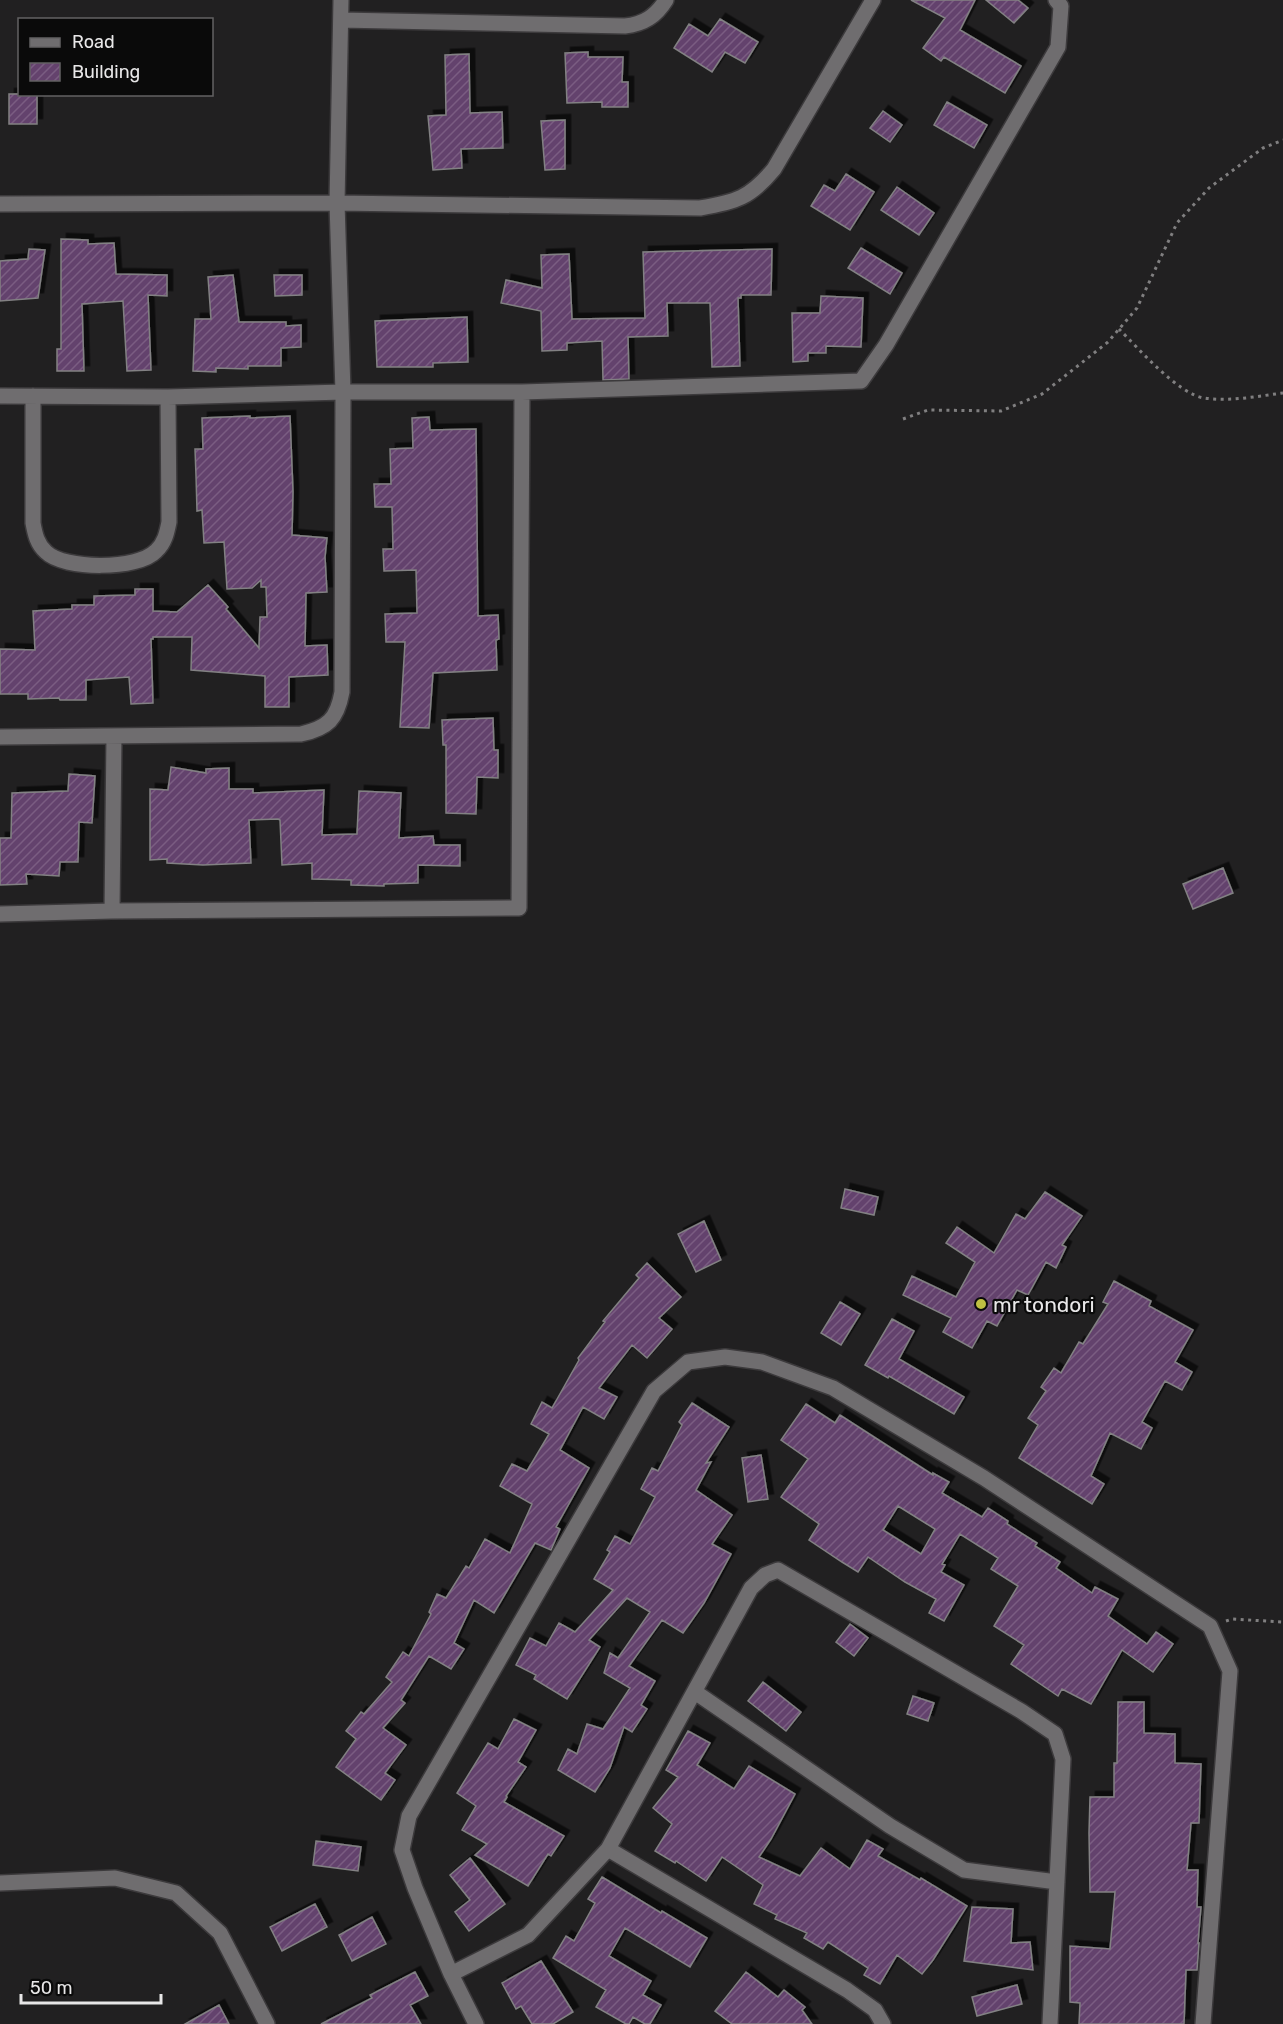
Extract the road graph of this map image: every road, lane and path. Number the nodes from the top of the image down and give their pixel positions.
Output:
1 (341, 0) edge
2 (666, 0) edge
3 (873, 0) edge
4 (1056, 0) edge
5 (341, 20) junction
6 (1283, 140) edge
7 (337, 203) junction
8 (0, 204) edge
9 (1119, 329) junction
10 (343, 392) junction
11 (522, 392) junction
12 (1283, 393) edge
13 (0, 396) edge
14 (33, 396) junction
15 (168, 397) junction
16 (903, 419) dead end
17 (114, 736) junction
18 (0, 737) edge
19 (112, 911) junction
20 (0, 914) edge
21 (1283, 1622) edge
22 (1210, 1626) junction
23 (695, 1692) junction
24 (608, 1850) junction
25 (1057, 1882) junction
26 (0, 1883) edge
27 (451, 1974) junction
28 (267, 2024) edge
29 (476, 2024) edge
30 (883, 2024) edge
31 (1050, 2024) edge
32 (1203, 2024) edge

1 - 5 street
2 - 5 street
3 - 7 street
4 - 11 street
5 - 7 street
6 - 9 path
7 - 8 street
7 - 10 street
9 - 12 path
9 - 16 path
10 - 11 street
10 - 15 street
10 - 17 street
11 - 19 street
13 - 14 street
14 - 15 street
14 - 15 street
17 - 18 street
17 - 19 street
19 - 20 street
21 - 22 path
22 - 27 street
22 - 32 street
23 - 24 street
23 - 25 street
23 - 25 street
24 - 27 street
24 - 30 street
25 - 31 street
26 - 28 street
27 - 29 street

